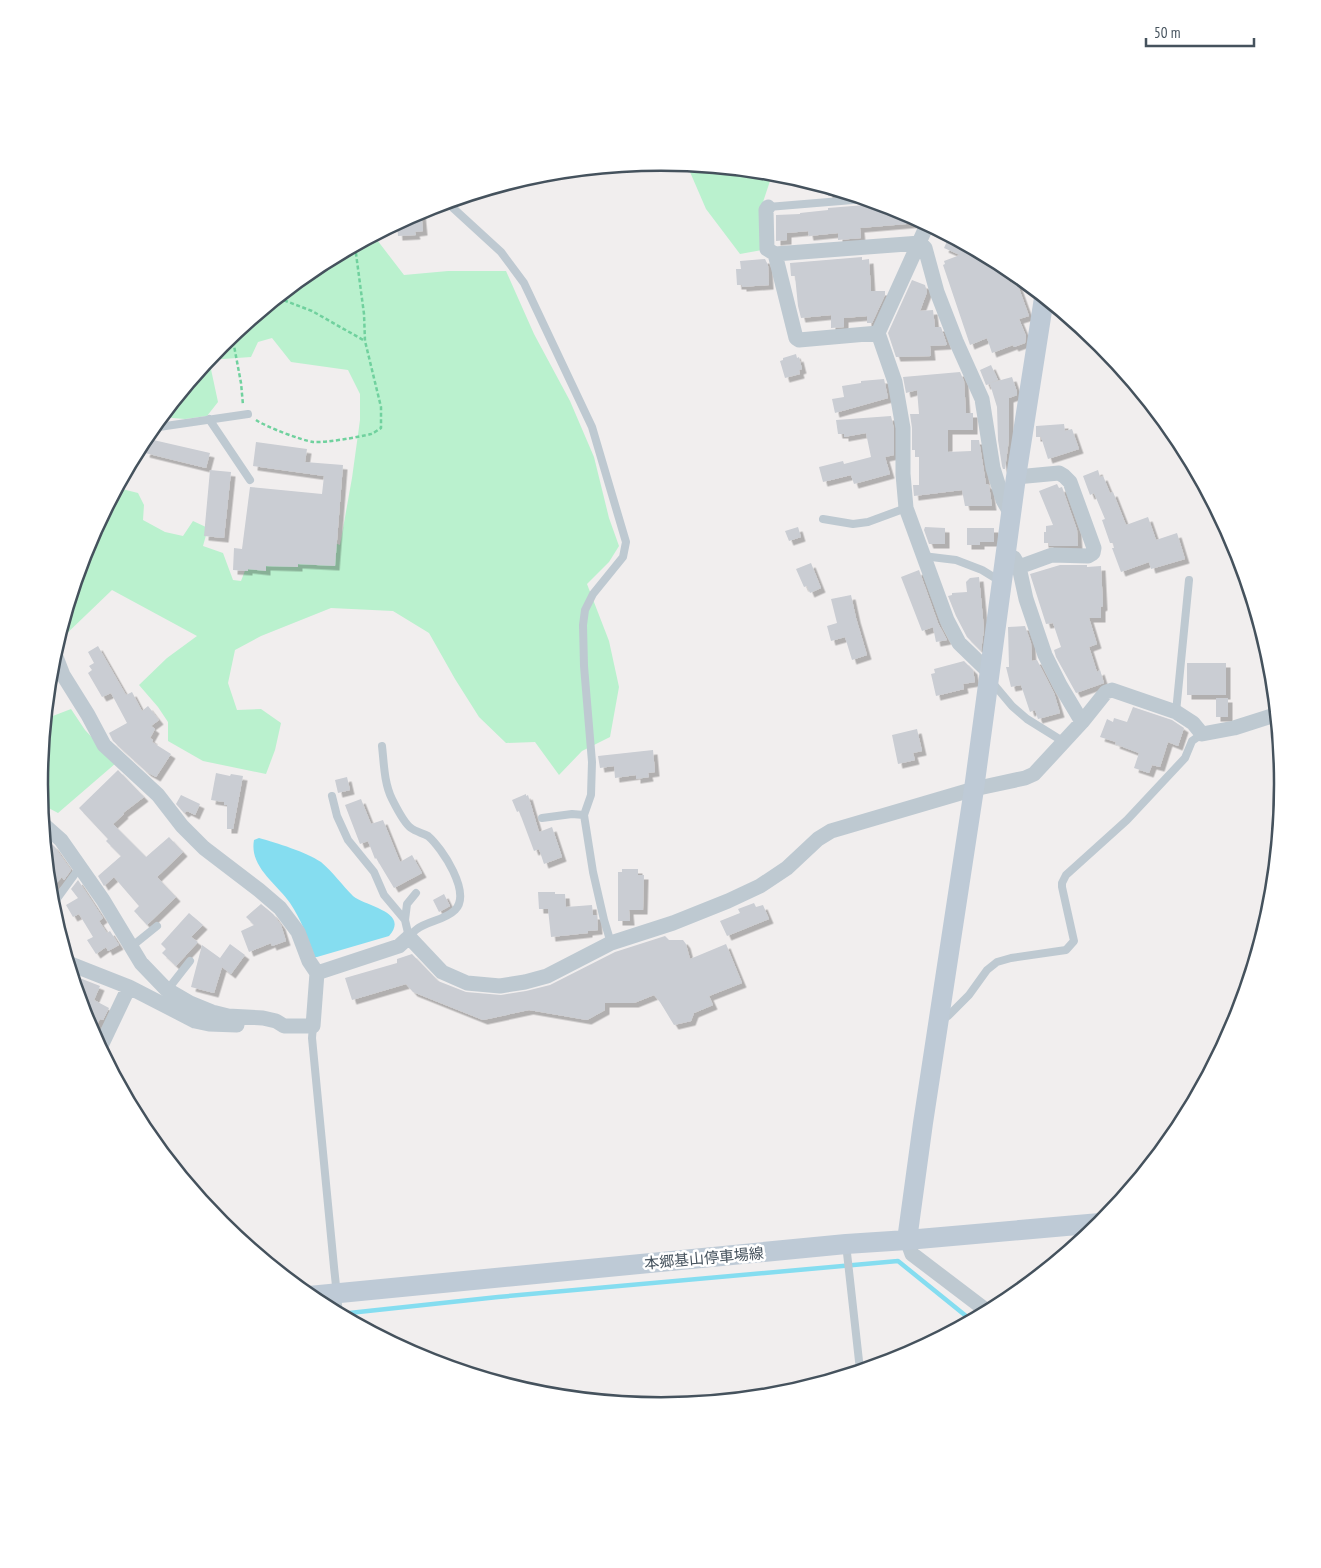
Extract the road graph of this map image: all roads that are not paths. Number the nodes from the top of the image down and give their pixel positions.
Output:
1 (846, 200) edge
2 (768, 207) joint
3 (453, 208) dead end
4 (925, 231) edge
5 (920, 243) junction
6 (775, 254) junction
7 (1043, 305) edge
8 (878, 333) junction
9 (248, 414) road end
10 (209, 419) junction
11 (163, 426) edge
12 (1016, 477) junction
13 (250, 480) dead end
14 (906, 508) junction
15 (1011, 514) junction
16 (823, 519) dead end
17 (1006, 550) junction
18 (923, 556) junction
19 (1019, 567) junction
20 (1189, 580) dead end
21 (1002, 582) junction
22 (59, 665) edge
23 (989, 675) junction
24 (1176, 712) junction
25 (1269, 717) edge
26 (1082, 722) junction
27 (1202, 734) junction
28 (1064, 742) junction
29 (382, 746) dead end
30 (974, 790) junction
31 (332, 796) dead end
32 (584, 815) junction
33 (542, 818) dead end
34 (50, 830) edge
35 (80, 867) junction
36 (416, 893) dead end
37 (58, 897) edge
38 (405, 920) junction
39 (157, 926) dead end
40 (409, 937) junction
41 (611, 943) junction
42 (131, 947) junction
43 (190, 961) dead end
44 (75, 966) edge
45 (317, 973) junction
46 (129, 987) junction
47 (166, 989) junction
48 (938, 1022) junction
49 (284, 1026) junction
50 (314, 1026) junction
51 (104, 1040) edge
52 (1086, 1225) edge
53 (907, 1240) junction
54 (846, 1244) junction
55 (337, 1293) junction
56 (321, 1295) edge
57 (338, 1305) edge
58 (981, 1306) edge
59 (859, 1364) edge

1 - 2 lane
2 - 6 street
3 - 32 lane
4 - 5 street
5 - 6 street
5 - 8 street
5 - 15 street
6 - 8 street
7 - 12 street
8 - 14 street
9 - 10 lane
10 - 11 lane
10 - 13 lane
12 - 15 street
12 - 19 street
14 - 16 lane
14 - 18 street
15 - 17 street
17 - 19 street
17 - 21 street
18 - 21 lane
18 - 23 street
19 - 26 street
20 - 24 lane
21 - 23 street
22 - 45 street
23 - 28 lane
23 - 30 street
24 - 26 street
24 - 27 street
25 - 27 street
26 - 28 street
27 - 48 lane
28 - 30 street
29 - 40 lane
30 - 41 street
30 - 48 street
31 - 38 lane
32 - 33 lane
32 - 41 lane
34 - 35 street
35 - 37 lane
35 - 42 street
36 - 38 lane
38 - 40 lane
39 - 42 lane
40 - 41 street
40 - 45 street
42 - 47 street
43 - 47 lane
44 - 46 street
45 - 50 street
46 - 49 street
46 - 51 street
47 - 49 street
48 - 53 street
49 - 50 street
50 - 55 lane
52 - 53 street, 本郷基山停車場線
53 - 54 street, 本郷基山停車場線
53 - 58 street
54 - 55 street, 本郷基山停車場線
54 - 59 lane
55 - 56 street, 本郷基山停車場線
55 - 57 lane

